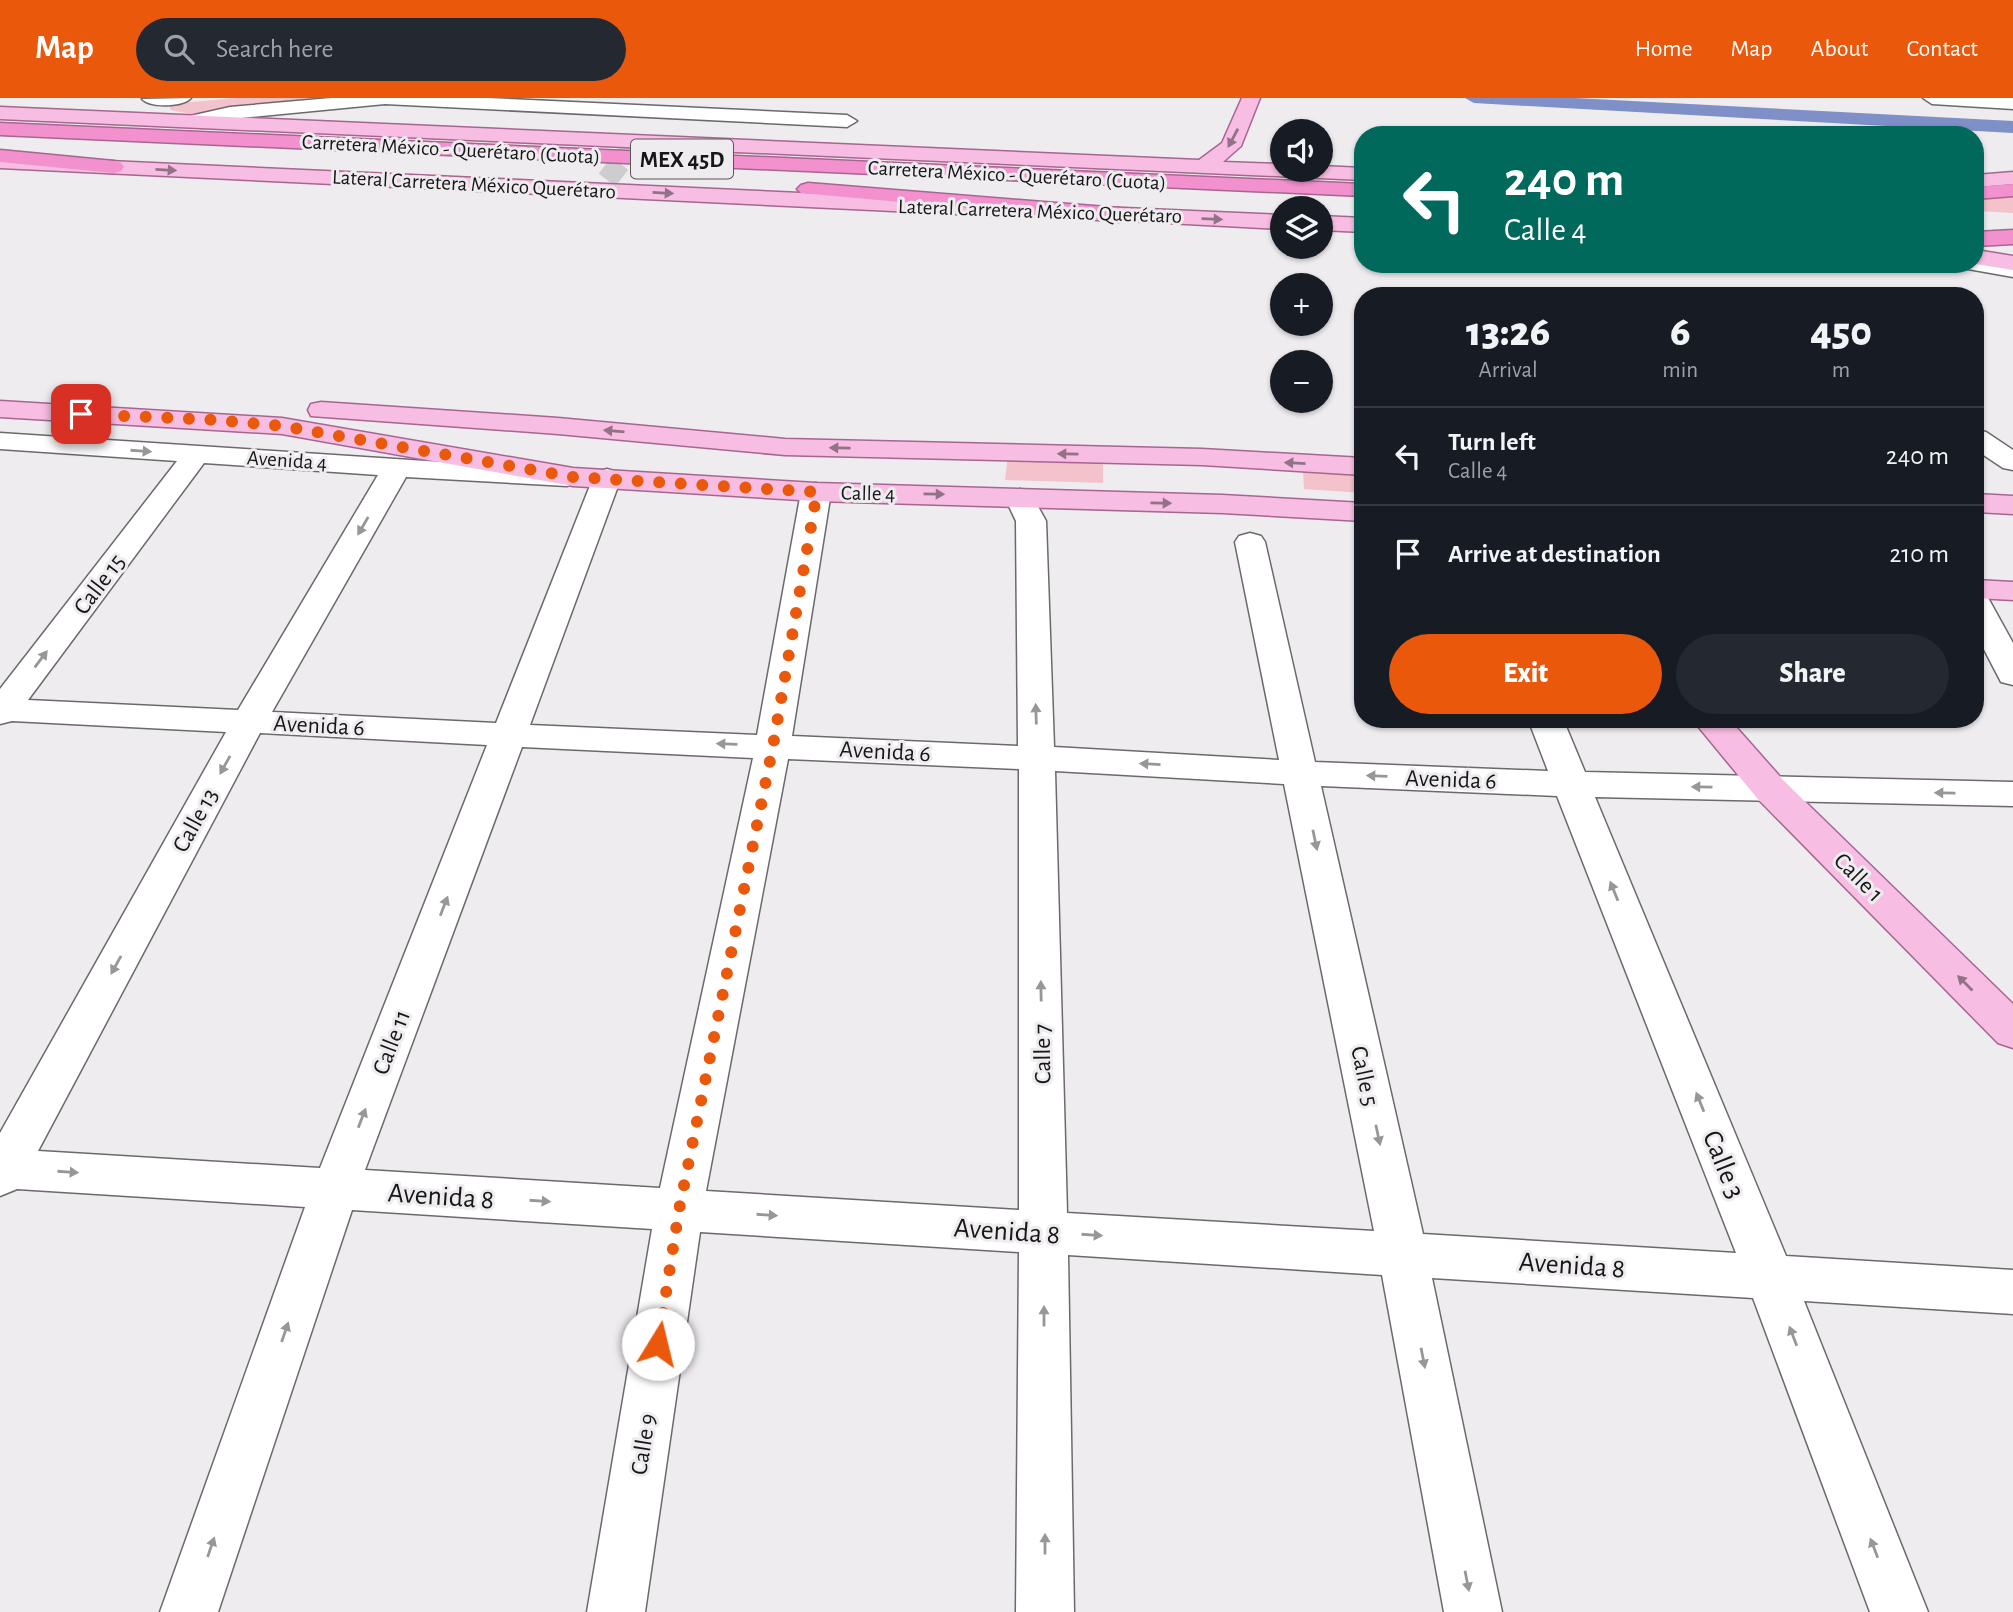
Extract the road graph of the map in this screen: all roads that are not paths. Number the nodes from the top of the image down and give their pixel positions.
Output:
1 (182, 98) edge
2 (393, 98) edge
3 (1251, 98) edge
4 (1932, 98) edge
5 (370, 99) edge
6 (148, 102) edge
7 (2013, 103) edge
8 (0, 113) edge
9 (86, 116) junction
10 (190, 120) junction
11 (847, 121) dead end
12 (0, 127) edge
13 (408, 132) junction
14 (0, 145) edge
15 (1262, 149) dead end
16 (0, 159) edge
17 (1202, 168) junction
18 (1266, 170) junction
19 (1270, 170) edge
20 (1333, 174) edge
21 (1354, 175) edge
22 (2013, 178) edge
23 (712, 179) junction
24 (1984, 180) edge
25 (1354, 190) edge
26 (2013, 190) edge
27 (1984, 192) edge
28 (1354, 206) edge
29 (1119, 215) junction
30 (1984, 218) edge
31 (2013, 220) edge
32 (1270, 221) edge
33 (1333, 224) edge
34 (1354, 225) edge
35 (1984, 233) edge
36 (2013, 235) edge
37 (1984, 238) edge
38 (1984, 258) edge
39 (2013, 263) edge
40 (1984, 265) edge
41 (2013, 270) edge
42 (0, 394) edge
43 (0, 409) edge
44 (1984, 443) edge
45 (2, 444) edge
46 (197, 454) junction
47 (2013, 462) edge
48 (1354, 466) edge
49 (397, 467) junction
50 (590, 477) junction
51 (817, 492) junction
52 (1020, 498) junction
53 (1984, 503) edge
54 (2013, 505) edge
55 (1354, 511) edge
56 (1250, 542) dead end
57 (1984, 589) edge
58 (2013, 591) edge
59 (1984, 619) edge
60 (2013, 675) edge
61 (1, 710) edge
62 (249, 722) junction
63 (1549, 728) edge
64 (1717, 728) edge
65 (510, 735) junction
66 (773, 746) junction
67 (1037, 758) junction
68 (1301, 773) junction
69 (1571, 784) junction
70 (1770, 789) junction
71 (2013, 794) edge
72 (2009, 1023) edge
73 (2, 1171) edge
74 (335, 1189) junction
75 (679, 1210) junction
76 (1044, 1232) junction
77 (1403, 1254) junction
78 (1770, 1277) junction
79 (2013, 1292) edge
80 (189, 1612) edge
81 (616, 1612) edge
82 (1045, 1612) edge
83 (1473, 1612) edge
84 (1899, 1612) edge

1 - 6 street
2 - 5 street
3 -> 17 main road
4 - 7 street
5 - 10 street
5 - 11 street
6 - 9 main road
6 - 10 main road
8 - 9 main road, Lateral Carretera México Querétaro
9 - 10 main road, Lateral Carretera México Querétaro
10 - 13 main road, Lateral Carretera México Querétaro
12 - 13 highway
12 - 25 highway, Carretera México - Querétaro (Cuota) / MEX 45D
13 - 17 main road, Lateral Carretera México Querétaro
14 - 23 highway, Carretera México - Querétaro (Cuota) / MEX 45D
15 - 18 main road
16 -> 29 main road, Lateral Carretera México Querétaro
17 - 18 main road, Lateral Carretera México Querétaro
18 - 19 main road, Lateral Carretera México Querétaro
20 - 21 highway
22 - 24 main road
23 - 28 highway, Carretera México - Querétaro (Cuota) / MEX 45D
23 - 29 highway
26 - 27 highway
29 -> 32 main road, Lateral Carretera México Querétaro
30 - 31 highway
33 - 34 main road
35 - 36 highway
36 - 37 highway
38 - 39 main road
40 - 41 street
48 -> 42 main road, Calle 4
43 - 50 main road, Calle 4
44 - 47 street
45 -> 46 street, Avenida 4
46 - 49 street, Avenida 4
61 -> 46 street, Calle 15
49 - 50 street, Avenida 4
49 -> 62 street, Calle 13
50 - 51 main road, Calle 4
50 - 65 street, Calle 11
51 -> 52 main road, Calle 4
51 - 66 street, Calle 9
52 -> 55 main road, Calle 4
67 -> 52 street, Calle 7
53 - 54 main road
56 - 68 street, Calle 5
57 - 58 main road
59 - 60 street
61 - 62 street, Avenida 6
62 - 65 street, Avenida 6
62 -> 73 street, Calle 13
63 - 69 street, Calle 3
64 - 70 main road, Calle 1
66 -> 65 street, Avenida 6
74 -> 65 street, Calle 11
66 - 67 street, Avenida 6
66 - 75 street, Calle 9
68 -> 67 street, Avenida 6
76 -> 67 street, Calle 7
69 -> 68 street, Avenida 6
68 -> 77 street, Calle 5
70 -> 69 street, Avenida 6
78 -> 69 street, Calle 3
71 -> 70 street, Avenida 6
72 -> 70 main road, Calle 1
73 -> 74 street, Avenida 8
74 -> 75 street, Avenida 8
80 -> 74 street, Calle 11
75 -> 76 street, Avenida 8
75 - 81 street, Calle 9
76 -> 77 street, Avenida 8
82 -> 76 street, Calle 7
77 - 78 street, Avenida 8
77 -> 83 street, Calle 5
78 - 79 street, Avenida 8
84 -> 78 street, Calle 3

